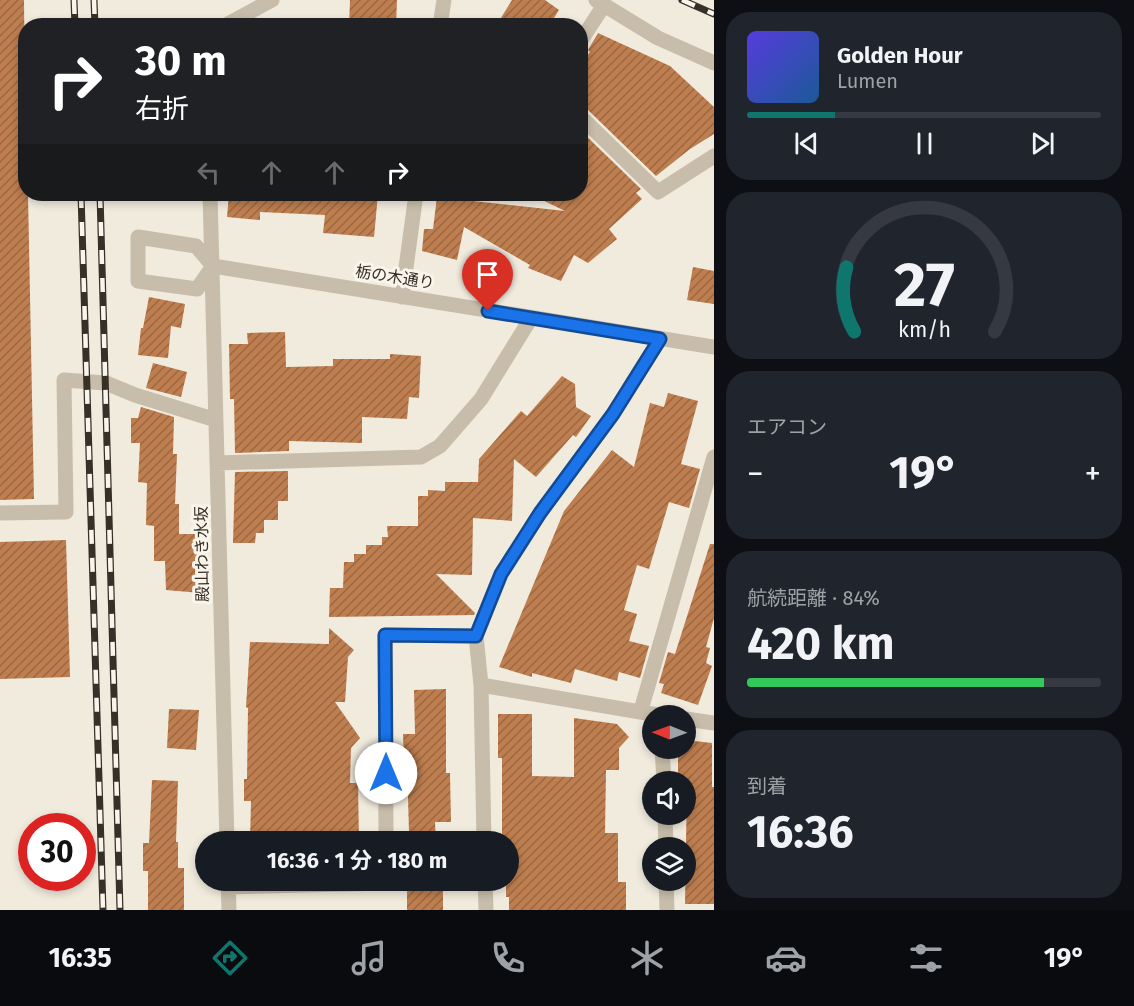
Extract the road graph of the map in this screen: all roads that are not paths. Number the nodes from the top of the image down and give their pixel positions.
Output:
1 (272, 0) edge
2 (444, 0) edge
3 (600, 3) edge
4 (239, 18) edge
5 (441, 18) edge
6 (588, 26) edge
7 (714, 63) edge
8 (588, 124) edge
9 (714, 156) edge
10 (210, 201) edge
11 (415, 201) edge
12 (213, 266) junction
13 (402, 297) junction
14 (531, 318) junction
15 (660, 339) junction
16 (714, 347) edge
17 (216, 420) junction
18 (714, 457) edge
19 (217, 463) junction
20 (0, 513) edge
21 (476, 636) junction
22 (481, 685) junction
23 (640, 710) joint
24 (696, 720) edge
25 (714, 723) edge
26 (227, 831) edge
27 (386, 831) edge
28 (484, 831) edge
29 (228, 891) edge
30 (485, 891) edge
31 (666, 891) edge
32 (229, 910) edge
33 (486, 910) edge
34 (667, 910) edge

1 - 4 street
2 - 5 street
3 - 6 street
3 - 7 street
8 - 9 street
10 - 12 street, 殿山わき水坂
11 - 13 street
12 - 12 street
12 - 13 street, 栃の木通り
12 - 17 street, 殿山わき水坂
13 - 14 street, 栃の木通り
14 - 15 street, 栃の木通り
14 - 19 street
15 - 16 street, 栃の木通り
15 - 21 street
17 - 19 street, 殿山わき水坂
17 - 20 street
18 - 23 street
19 - 26 street, 殿山わき水坂
21 - 22 street
21 - 27 street
22 - 23 street
22 - 28 street
24 - 25 street
29 - 32 street
30 - 33 street
31 - 34 street

